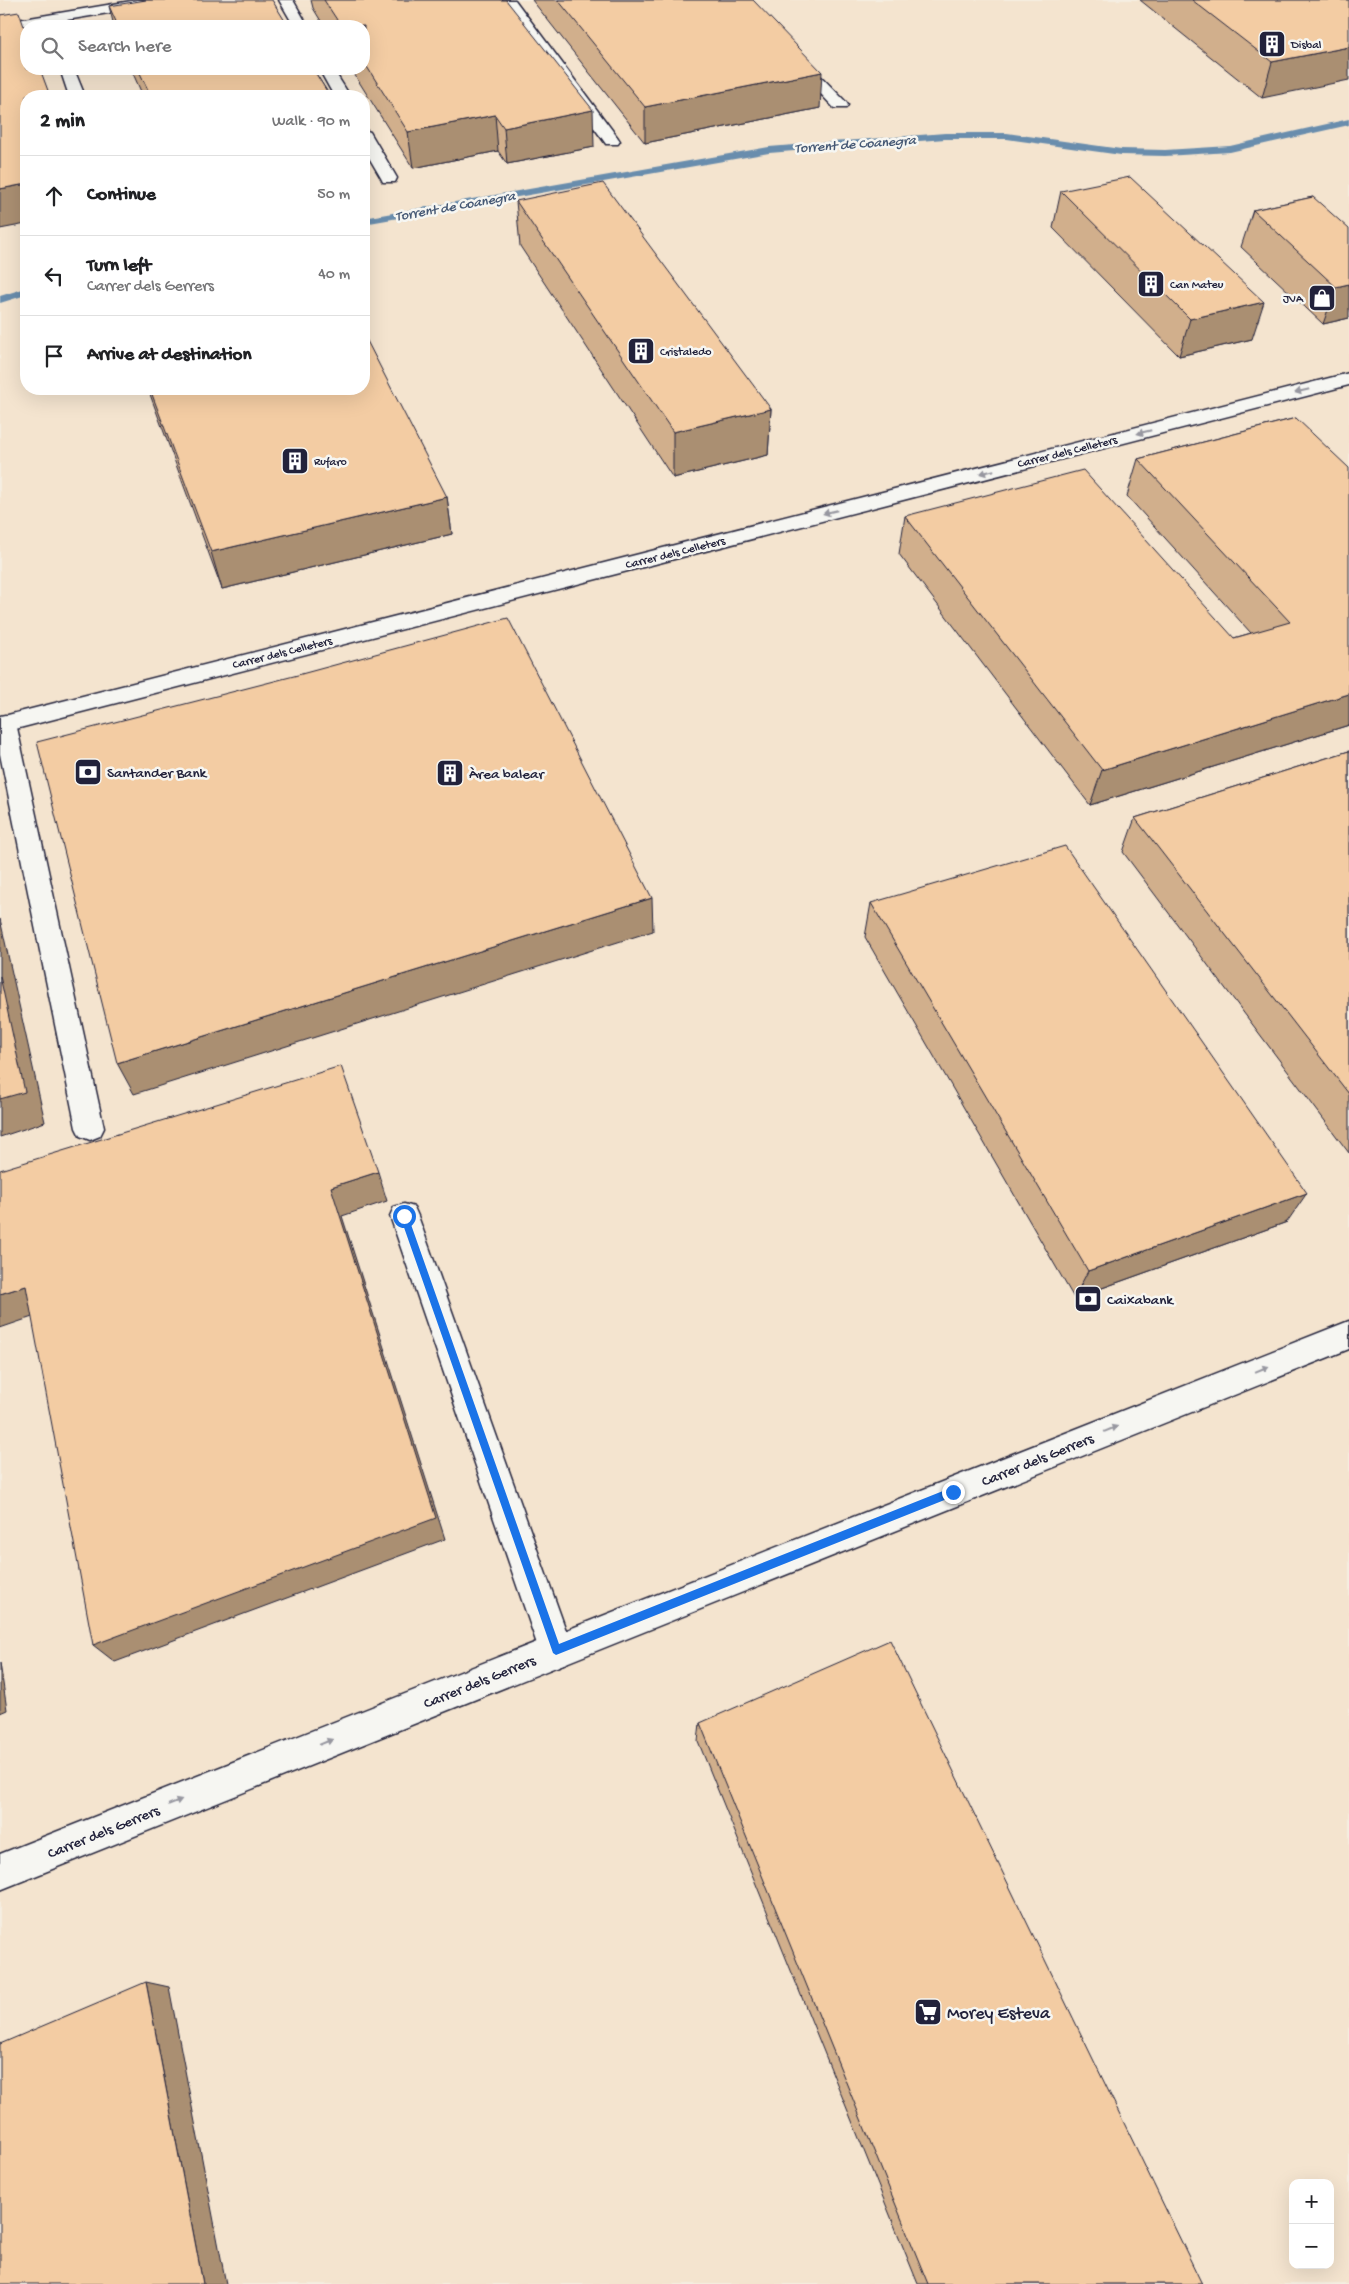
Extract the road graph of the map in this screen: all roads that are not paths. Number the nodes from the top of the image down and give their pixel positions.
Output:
1 (163, 0) edge
2 (286, 0) edge
3 (508, 0) edge
4 (65, 20) edge
5 (298, 20) edge
6 (20, 25) edge
7 (0, 27) edge
8 (786, 49) edge
9 (68, 75) edge
10 (330, 75) edge
11 (75, 90) edge
12 (338, 90) edge
13 (840, 105) dead end
14 (612, 142) dead end
15 (370, 145) edge
16 (389, 178) dead end
17 (1349, 379) edge
18 (3, 724) edge
19 (90, 1128) dead end
20 (404, 1216) dead end
21 (1349, 1335) edge
22 (556, 1650) junction
23 (0, 1872) edge

1 - 4 street
2 - 5 street
3 - 14 street
6 - 7 street
8 - 13 street
9 - 11 street
10 - 12 street
15 - 16 street
17 -> 18 street, Carrer dels Celleters
18 - 19 street
20 - 22 street
22 -> 21 street, Carrer dels Gerrers
23 -> 22 street, Carrer dels Gerrers

